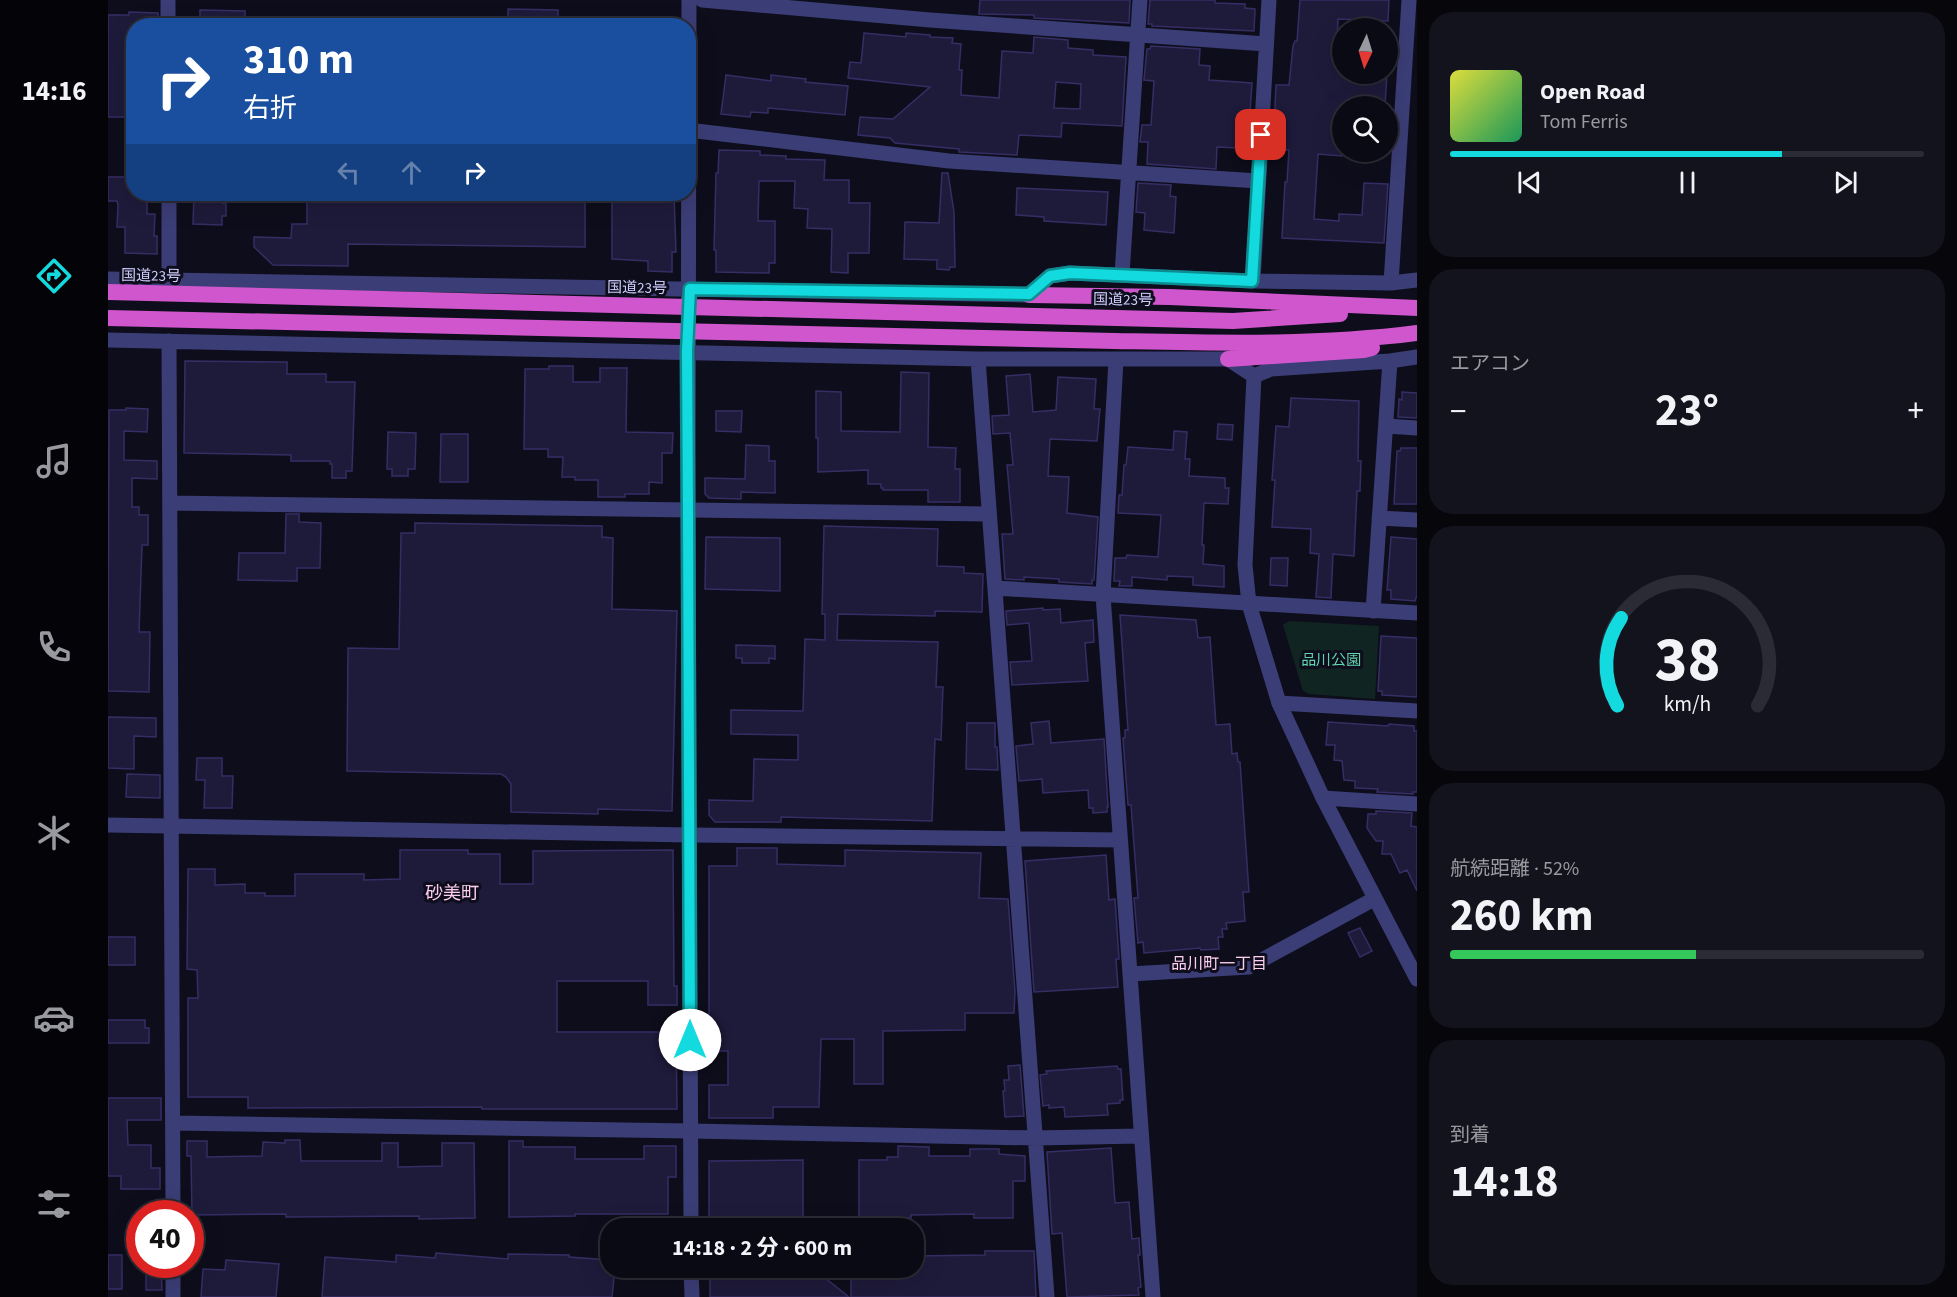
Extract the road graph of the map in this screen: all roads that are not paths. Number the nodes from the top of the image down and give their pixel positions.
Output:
1 (168, 0) edge
2 (689, 0) edge
3 (702, 0) edge
4 (1140, 0) edge
5 (1269, 0) edge
6 (1409, 0) edge
7 (168, 18) edge
8 (689, 18) edge
9 (1138, 35) junction
10 (1266, 44) junction
11 (696, 131) edge
12 (1129, 173) junction
13 (1258, 181) junction
14 (169, 201) edge
15 (689, 201) edge
16 (1122, 274) junction
17 (108, 279) edge
18 (169, 280) junction
19 (1417, 280) edge
20 (1252, 281) junction
21 (1391, 284) junction
22 (690, 289) junction
23 (108, 292) edge
24 (1029, 294) junction
25 (1417, 308) edge
26 (108, 318) edge
27 (1417, 335) edge
28 (108, 340) edge
29 (170, 341) junction
30 (687, 351) junction
31 (1230, 351) junction
32 (1417, 357) edge
33 (978, 359) junction
34 (1116, 360) junction
35 (1390, 361) junction
36 (1254, 376) junction
37 (1386, 426) junction
38 (1417, 428) edge
39 (170, 502) junction
40 (688, 510) junction
41 (989, 514) junction
42 (1379, 518) junction
43 (1417, 520) edge
44 (995, 588) junction
45 (1103, 595) junction
46 (1249, 604) junction
47 (1373, 611) junction
48 (1417, 613) edge
49 (1279, 703) junction
50 (1417, 711) edge
51 (1323, 798) junction
52 (1417, 804) edge
53 (108, 825) edge
54 (171, 827) junction
55 (690, 835) junction
56 (1012, 840) junction
57 (1120, 840) junction
58 (1374, 899) junction
59 (1130, 974) junction
60 (1417, 979) edge
61 (173, 1123) junction
62 (691, 1131) junction
63 (1141, 1136) junction
64 (1035, 1138) junction
65 (173, 1200) edge
66 (691, 1218) edge
67 (173, 1278) edge
68 (692, 1278) edge
69 (173, 1297) edge
70 (692, 1297) edge
71 (1047, 1297) edge
72 (1153, 1297) edge

1 - 7 street
2 - 8 street
3 - 9 street
4 - 9 street
5 - 10 street
6 - 21 street
9 - 10 street
9 - 12 street
10 - 13 street
11 - 12 street
12 - 13 street
12 - 16 street
13 - 20 street
14 - 18 street
15 - 22 street
16 - 20 street
16 - 24 street
17 - 18 street
18 - 22 street
19 - 21 street
20 - 21 street
22 - 24 street
22 - 30 street
23 - 25 highway, 国道23号, bridge
24 - 25 highway
26 - 31 highway, bridge
27 - 31 highway
28 - 29 street
29 - 30 street
29 - 39 street
30 - 33 street
30 - 40 street
31 - 34 street
31 - 36 street
32 - 35 street
33 - 34 street
33 - 41 street
34 - 45 street
35 - 36 street
35 - 37 street
36 - 46 street
37 - 38 street
37 - 42 street
39 - 40 street
39 - 54 street
40 - 41 street
40 - 55 street
41 - 44 street
42 - 43 street
42 - 47 street
44 - 45 street
44 - 56 street
45 - 46 street
45 - 57 street
46 - 47 street
46 - 49 street
47 - 48 street
49 - 50 street
49 - 51 street
51 - 52 street
51 - 58 street
53 - 54 street
54 - 55 street
54 - 61 street
55 - 56 street
55 - 62 street
56 - 57 street
56 - 64 street
57 - 59 street
58 - 59 street
58 - 60 street
59 - 63 street
61 - 62 street
61 - 65 street
62 - 64 street
62 - 66 street
63 - 64 street
63 - 72 street
64 - 71 street
67 - 69 street
68 - 70 street

